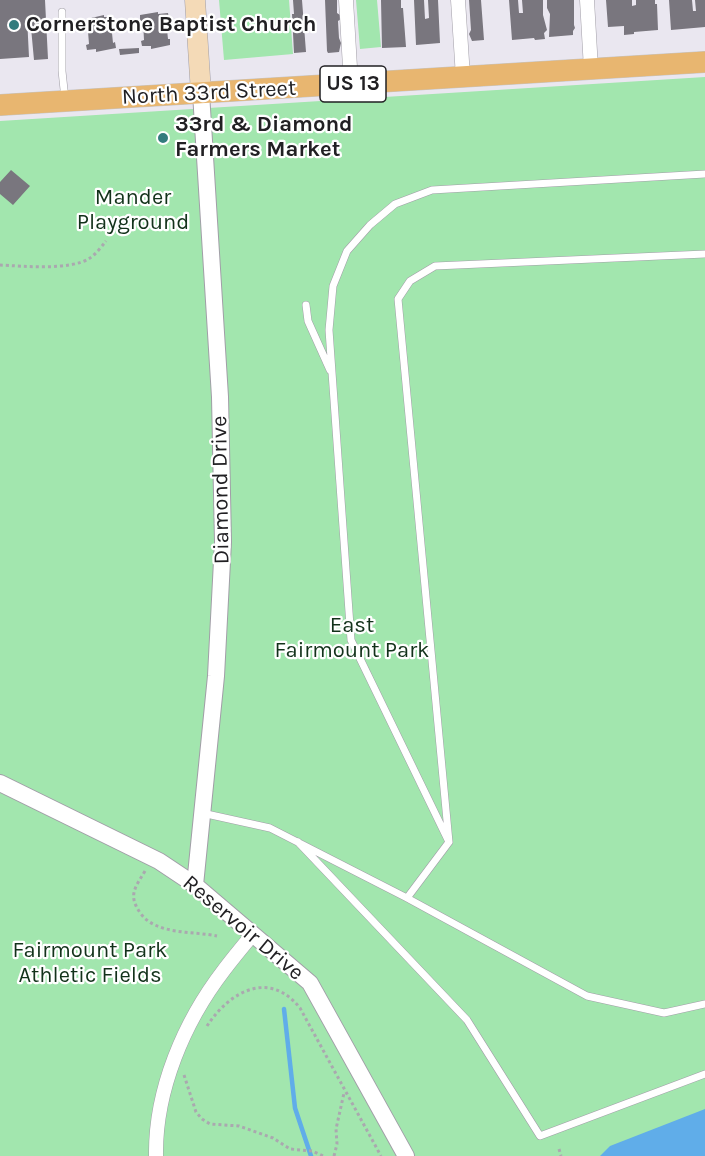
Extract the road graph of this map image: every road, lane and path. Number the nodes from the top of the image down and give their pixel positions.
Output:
1 (195, 0) edge
2 (346, 0) edge
3 (458, 0) edge
4 (587, 0) edge
5 (62, 12) dead end
6 (705, 62) edge
7 (591, 69) junction
8 (463, 77) junction
9 (351, 84) junction
10 (201, 93) junction
11 (65, 101) junction
12 (0, 105) edge
13 (705, 174) edge
14 (106, 241) dead end
15 (705, 254) edge
16 (0, 265) edge
17 (306, 305) dead end
18 (332, 376) junction
19 (0, 783) edge
20 (202, 813) junction
21 (298, 842) junction
22 (449, 842) junction
23 (143, 874) dead end
24 (195, 885) junction
25 (407, 898) junction
26 (253, 934) junction
27 (218, 936) dead end
28 (705, 1005) edge
29 (204, 1030) dead end
30 (183, 1074) dead end
31 (705, 1074) edge
32 (344, 1091) junction
33 (559, 1149) dead end
34 (156, 1156) edge
35 (323, 1156) edge
36 (334, 1156) edge
37 (381, 1156) edge
38 (406, 1156) edge
39 (561, 1156) edge

1 - 10 main road
2 - 9 street
3 - 8 street
4 - 7 street
5 - 11 lane
6 - 7 main road, North 33rd Street / US 13
7 - 8 main road, North 33rd Street / US 13
8 - 9 main road, North 33rd Street / US 13
9 - 10 main road, North 33rd Street / US 13
10 - 11 main road, North 33rd Street / US 13
10 - 20 street, Diamond Drive
11 - 12 main road, North 33rd Street / US 13
13 - 18 lane
14 - 16 path
15 - 22 lane
17 - 18 lane
18 - 22 lane
19 - 24 street, Reservoir Drive
20 - 21 lane
20 - 24 street, Diamond Drive
21 - 25 lane
21 - 31 lane
22 - 25 lane
23 - 27 path
24 - 26 street, Reservoir Drive
25 - 28 lane
26 - 34 street
26 - 38 street, Reservoir Drive
29 - 32 path
30 - 35 path
32 - 36 path
32 - 37 path
33 - 39 path

